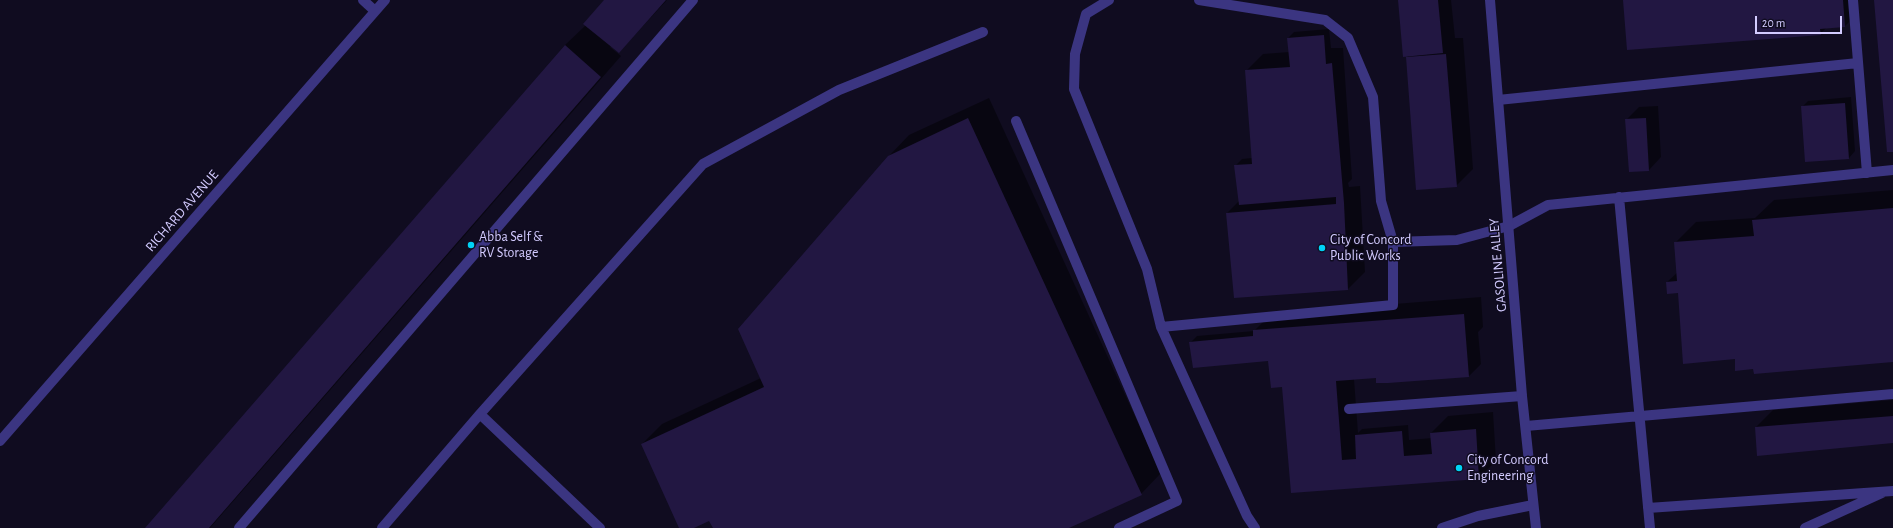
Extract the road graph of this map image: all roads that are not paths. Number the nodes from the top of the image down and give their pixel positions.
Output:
1 (363, 0) edge
2 (385, 0) edge
3 (693, 0) edge
4 (1109, 0) edge
5 (1199, 0) edge
6 (1490, 0) edge
7 (1853, 0) edge
8 (375, 11) junction
9 (983, 32) dead end
10 (1858, 63) junction
11 (1498, 100) junction
12 (1016, 121) dead end
13 (1893, 170) edge
14 (1867, 173) junction
15 (1620, 197) junction
16 (1509, 226) junction
17 (1393, 242) junction
18 (1161, 327) junction
19 (1893, 394) edge
20 (1522, 396) junction
21 (1349, 409) dead end
22 (480, 414) junction
23 (1640, 416) junction
24 (1526, 426) junction
25 (0, 441) edge
26 (1891, 490) edge
27 (1533, 505) junction
28 (1648, 508) junction
29 (239, 528) edge
30 (382, 528) edge
31 (600, 528) edge
32 (1119, 528) edge
33 (1255, 528) edge
34 (1442, 528) edge
35 (1536, 528) edge
36 (1650, 528) edge
37 (1805, 528) edge

1 - 8 street
2 - 8 street, RICHARD AVENUE
3 - 29 street
4 - 18 street
5 - 17 street
6 - 11 street, GASOLINE ALLEY
7 - 10 street
8 - 25 street, RICHARD AVENUE
9 - 22 street
10 - 11 street
10 - 14 street
11 - 16 street, GASOLINE ALLEY
12 - 32 street
13 - 14 street
14 - 15 street
15 - 16 street
15 - 23 street
16 - 17 street
16 - 20 street, GASOLINE ALLEY
17 - 18 street
18 - 33 street
19 - 23 street
20 - 21 street
20 - 24 street, GASOLINE ALLEY
22 - 30 street
22 - 31 street
23 - 24 street
23 - 28 street
24 - 27 street, GASOLINE ALLEY
26 - 28 street
26 - 37 street
27 - 34 street
27 - 35 street, GASOLINE ALLEY
28 - 36 street

